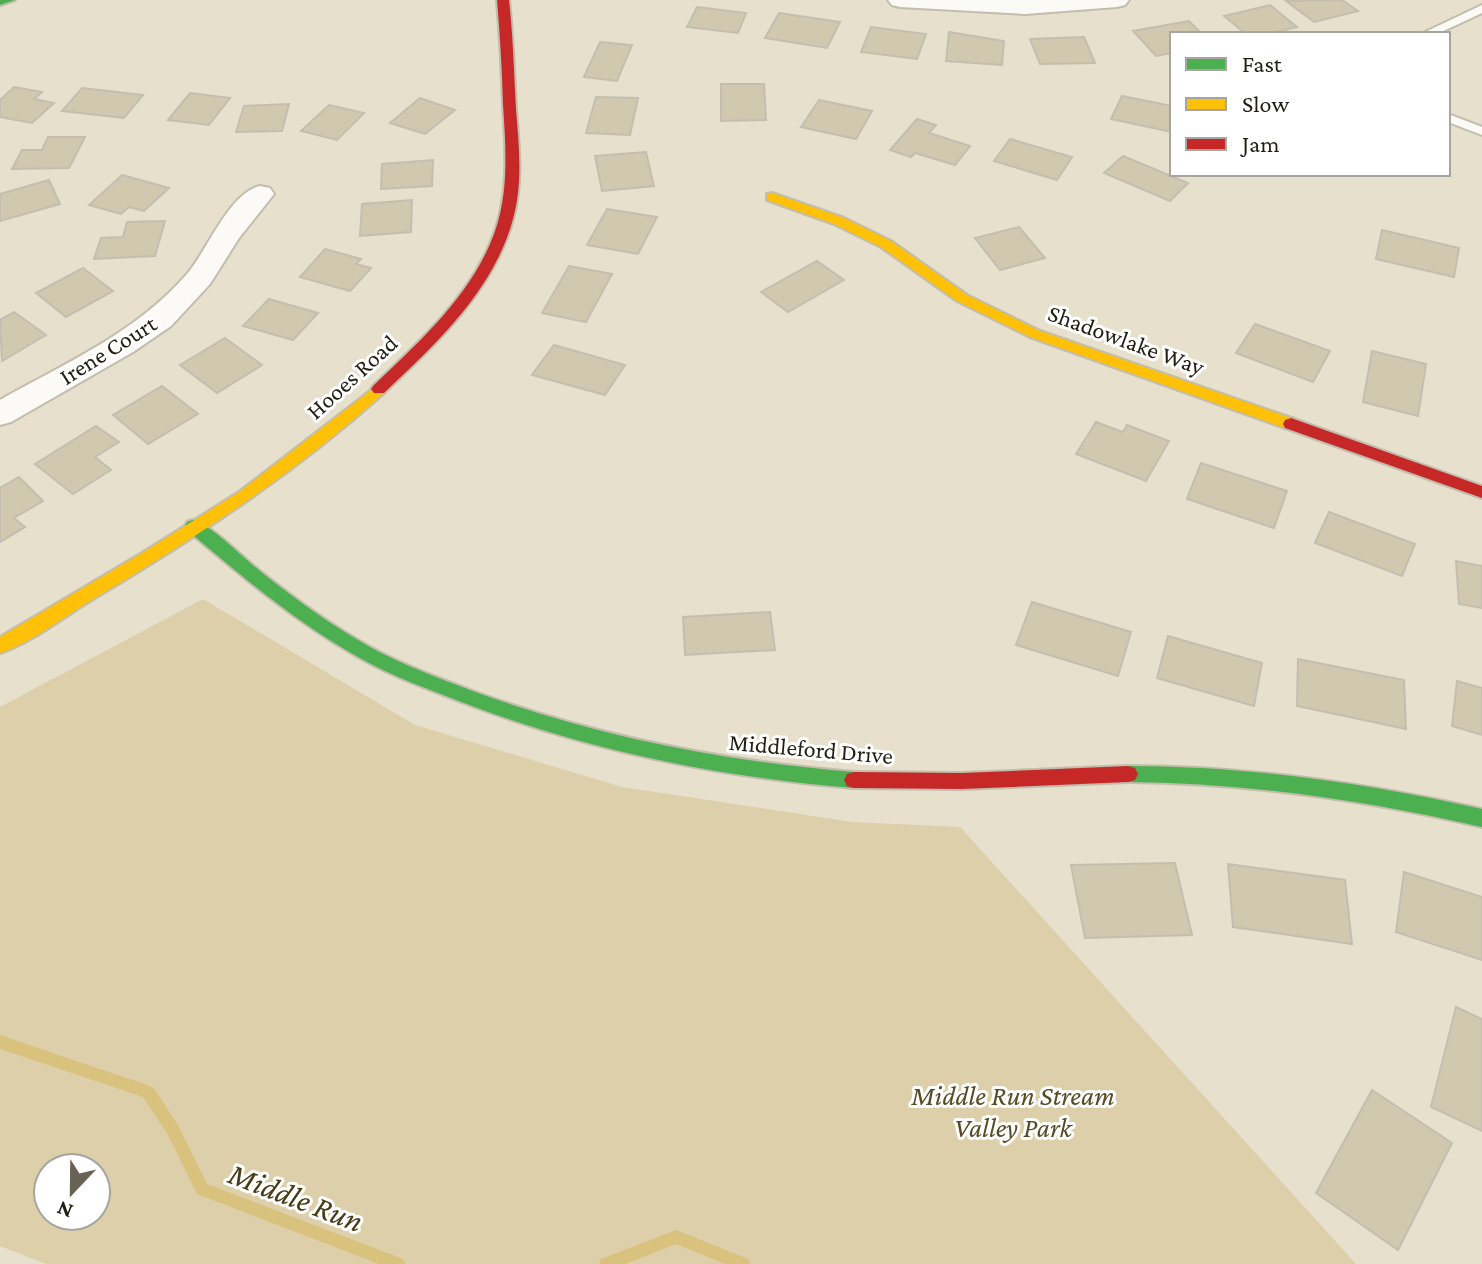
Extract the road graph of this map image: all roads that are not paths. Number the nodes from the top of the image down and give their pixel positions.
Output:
1 (9, 0) edge
2 (503, 0) edge
3 (900, 0) edge
4 (1117, 0) edge
5 (0, 2) edge
6 (1482, 9) edge
7 (1431, 32) edge
8 (1450, 119) edge
9 (1482, 131) edge
10 (260, 194) dead end
11 (772, 197) dead end
12 (0, 414) edge
13 (1482, 492) edge
14 (193, 526) junction
15 (0, 646) edge
16 (1482, 818) edge

1 - 5 main road
2 - 14 main road, Hooes Road
3 - 4 street
6 - 7 lane
8 - 9 lane
10 - 12 street, Irene Court
11 - 13 main road, Shadowlake Way
14 - 15 main road, Hooes Road
14 - 16 main road, Middleford Drive

